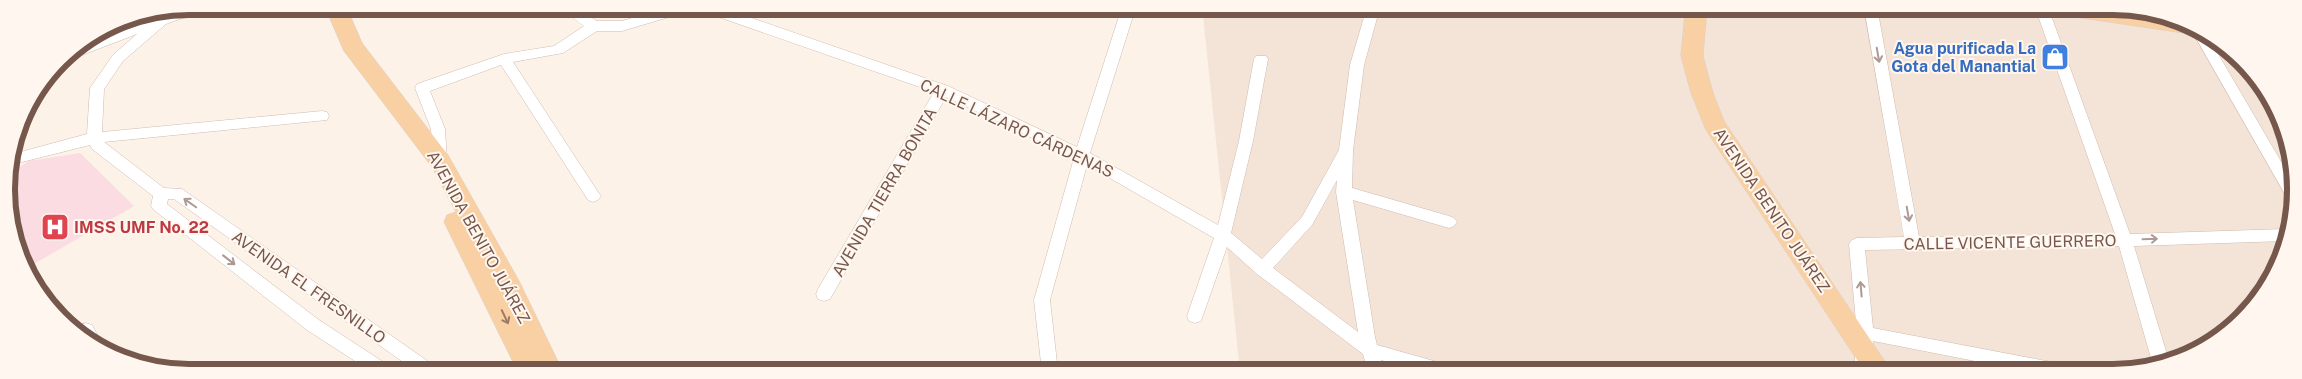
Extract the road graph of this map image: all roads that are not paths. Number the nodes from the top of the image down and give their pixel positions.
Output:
1 (322, 15) edge
2 (339, 15) edge
3 (577, 15) edge
4 (659, 15) edge
5 (728, 15) edge
6 (1127, 15) edge
7 (1371, 15) edge
8 (1683, 15) edge
9 (1695, 15) edge
10 (1871, 15) edge
11 (2045, 15) edge
12 (2111, 15) edge
13 (161, 17) edge
14 (166, 17) edge
15 (2164, 22) edge
16 (594, 26) junction
17 (2203, 40) edge
18 (89, 47) edge
19 (504, 59) junction
20 (1261, 59) dead end
21 (944, 90) junction
22 (322, 116) dead end
23 (94, 138) junction
24 (1346, 150) junction
25 (1082, 155) junction
26 (18, 158) edge
27 (440, 160) junction
28 (2287, 185) edge
29 (1344, 192) junction
30 (161, 194) junction
31 (593, 196) dead end
32 (1449, 222) dead end
33 (1223, 235) junction
34 (2281, 235) edge
35 (2125, 240) junction
36 (1913, 244) junction
37 (1263, 269) junction
38 (824, 294) dead end
39 (1195, 316) dead end
40 (1370, 350) junction
41 (2160, 358) edge
42 (1867, 361) edge
43 (373, 364) edge
44 (419, 364) edge
45 (527, 364) edge
46 (546, 364) edge
47 (1049, 364) edge
48 (1374, 364) edge
49 (1420, 364) edge
50 (1922, 364) edge

1 -> 45 main road, AVENIDA BENITO JUÁREZ
2 - 27 main road, AVENIDA BENITO JUÁREZ
3 - 16 street
4 - 16 street, CALLE LÁZARO CÁRDENAS
5 - 21 street, CALLE LÁZARO CÁRDENAS
6 - 25 street
7 - 24 street
8 - 42 main road, AVENIDA BENITO JUÁREZ
9 - 42 main road, AVENIDA BENITO JUÁREZ
10 -> 36 street
11 - 35 street
12 - 15 main road
13 - 18 street
14 - 23 street
16 - 19 street
17 - 28 street
19 - 27 street
19 - 31 street
20 - 33 street
21 - 25 street, CALLE LÁZARO CÁRDENAS
21 - 38 street, AVENIDA TIERRA BONITA
22 - 23 street
23 - 26 street
23 - 30 street, AVENIDA EL FRESNILLO
24 - 29 street
24 - 37 street
25 - 33 street, CALLE LÁZARO CÁRDENAS
25 - 47 street
27 - 46 main road, AVENIDA BENITO JUÁREZ
29 - 32 street
29 - 40 street
30 -> 43 street, AVENIDA EL FRESNILLO
44 -> 30 street, AVENIDA EL FRESNILLO
33 - 37 street, CALLE LÁZARO CÁRDENAS
33 - 39 street
35 -> 34 street, CALLE VICENTE GUERRERO
35 - 36 street, CALLE VICENTE GUERRERO
35 - 41 street
42 -> 36 street, CALLE VICENTE GUERRERO
37 - 40 street, CALLE LÁZARO CÁRDENAS
40 - 48 street
40 - 49 street
42 - 50 street

